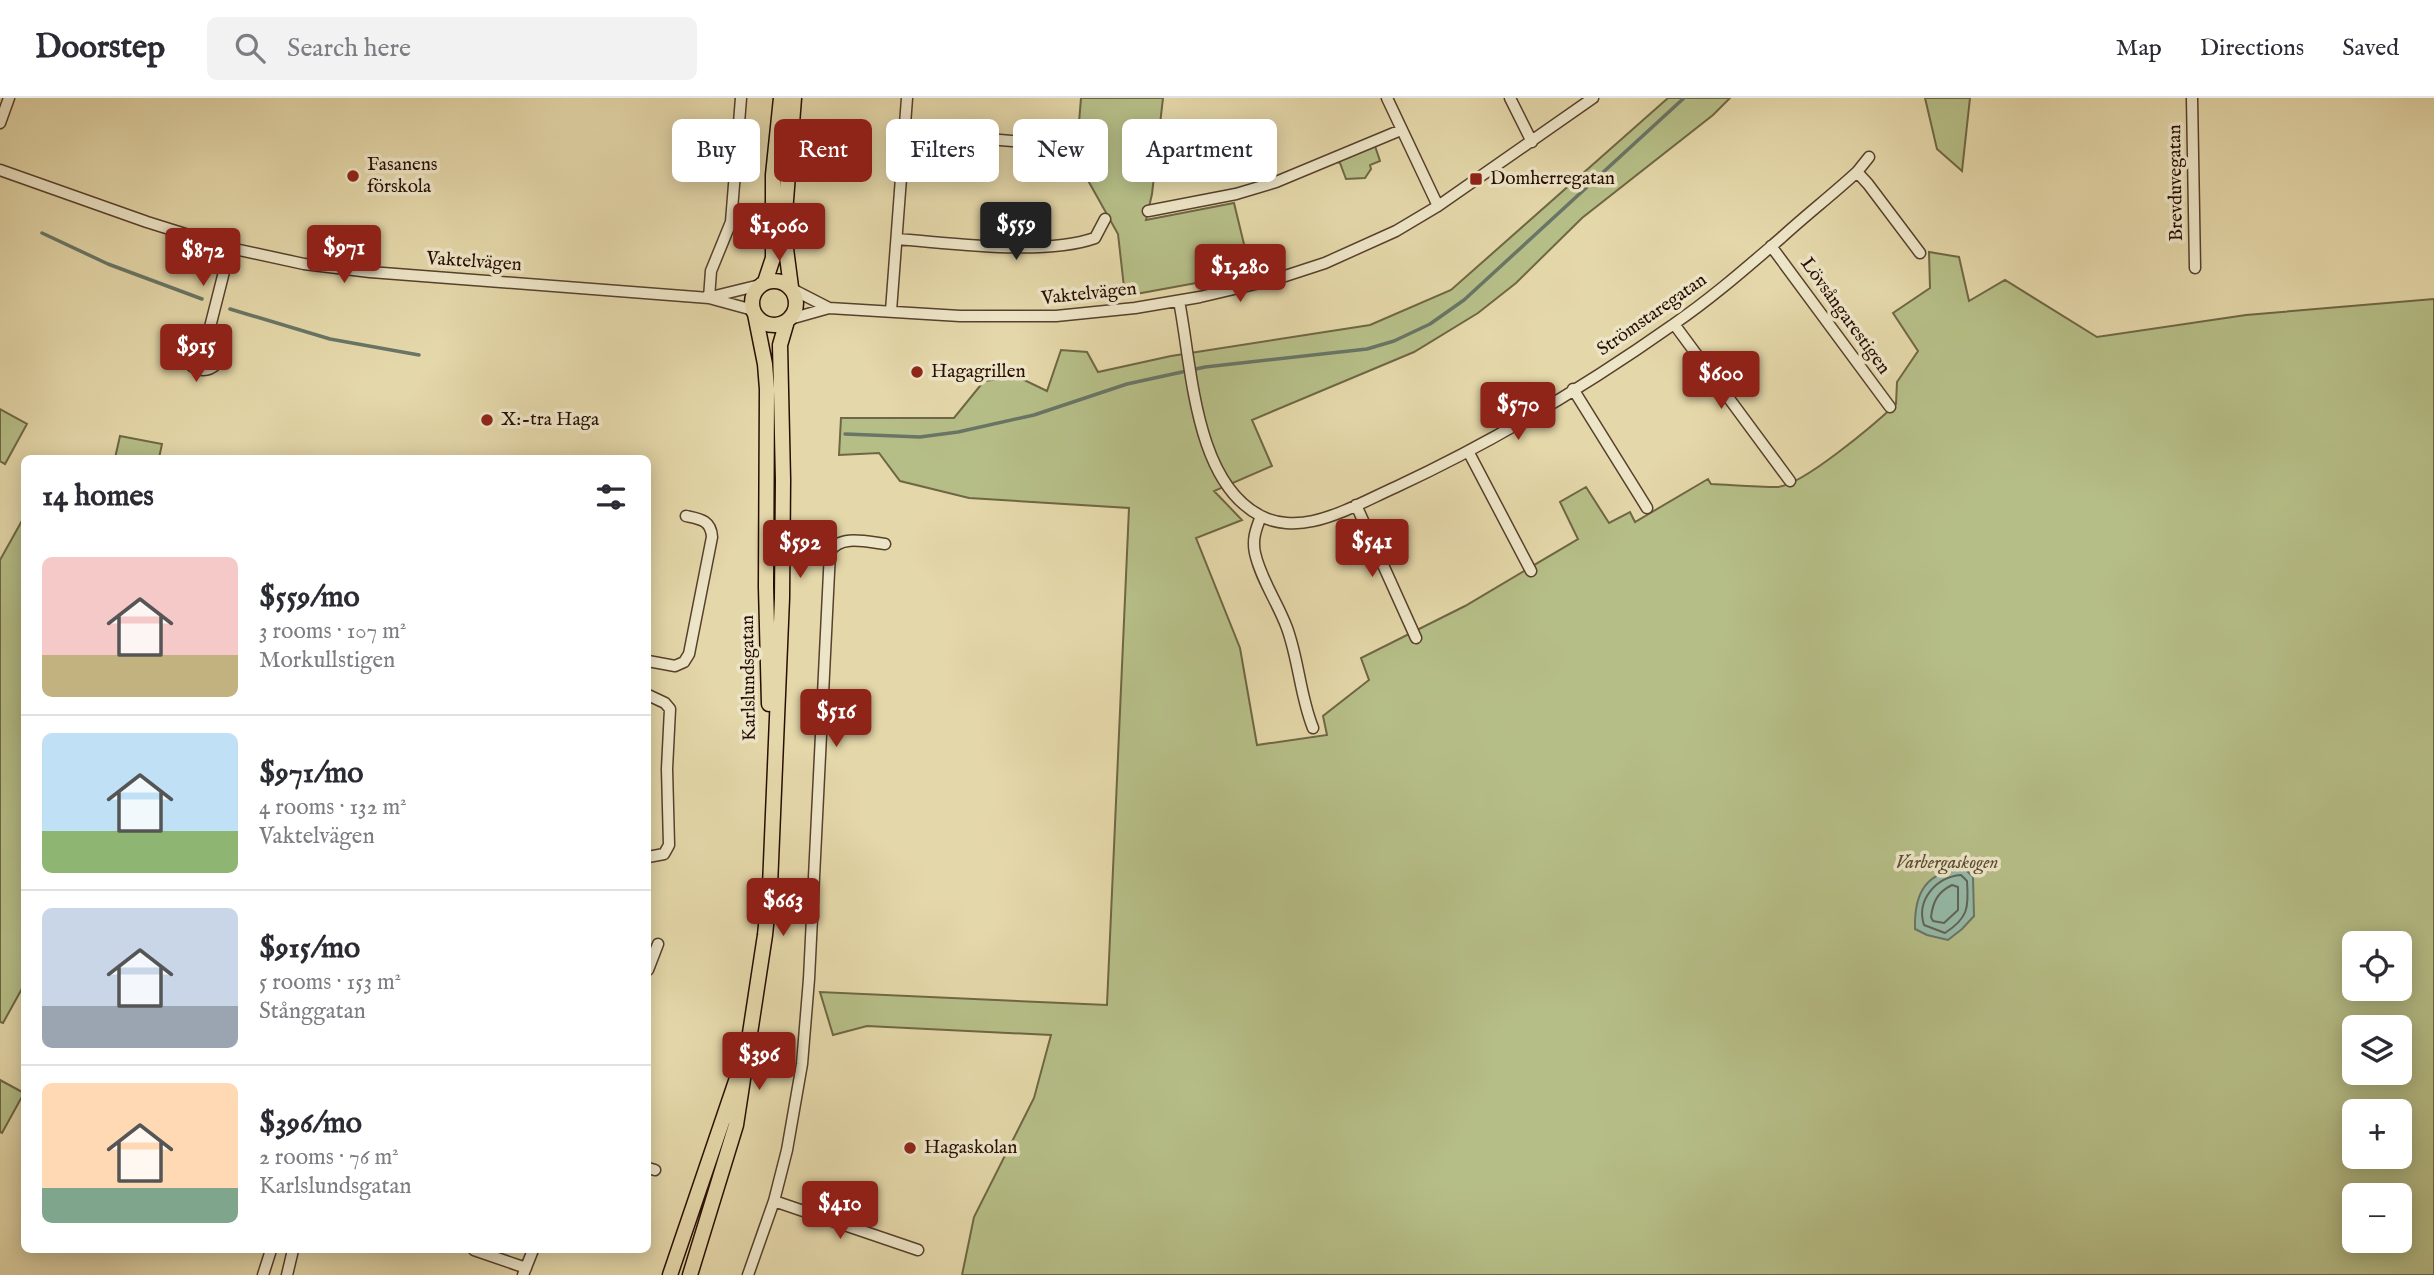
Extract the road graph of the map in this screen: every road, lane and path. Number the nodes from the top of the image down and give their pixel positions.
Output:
1 (9, 98) edge
2 (741, 98) edge
3 (781, 98) edge
4 (793, 98) edge
5 (907, 98) edge
6 (1387, 98) edge
7 (1510, 98) edge
8 (1593, 98) edge
9 (2192, 98) edge
10 (905, 119) edge
11 (0, 123) edge
12 (1401, 130) junction
13 (1532, 142) junction
14 (1869, 157) dead end
15 (0, 170) edge
16 (1857, 173) junction
17 (901, 182) edge
18 (1438, 206) junction
19 (1148, 211) dead end
20 (1105, 219) dead end
21 (897, 239) junction
22 (1771, 246) junction
23 (230, 248) junction
24 (1920, 253) dead end
25 (2195, 268) dead end
26 (763, 284) junction
27 (792, 288) junction
28 (709, 298) junction
29 (1179, 301) junction
30 (829, 308) junction
31 (891, 311) junction
32 (754, 312) junction
33 (789, 320) junction
34 (1674, 324) junction
35 (208, 335) dead end
36 (1573, 389) junction
37 (1890, 407) dead end
38 (1468, 451) junction
39 (1790, 481) dead end
40 (1356, 505) junction
41 (1647, 508) dead end
42 (686, 516) dead end
43 (1261, 516) junction
44 (885, 544) dead end
45 (1531, 571) dead end
46 (1416, 638) dead end
47 (651, 662) edge
48 (651, 696) edge
49 (1313, 728) dead end
50 (772, 832) junction
51 (651, 856) edge
52 (658, 944) dead end
53 (651, 962) edge
54 (750, 1040) junction
55 (774, 1201) junction
56 (918, 1250) dead end
57 (270, 1253) edge
58 (292, 1253) edge
59 (481, 1253) edge
60 (532, 1253) edge
61 (525, 1271) edge
62 (263, 1275) edge
63 (287, 1275) edge
64 (670, 1275) edge
65 (690, 1275) edge
66 (748, 1275) edge

1 - 11 street
2 - 28 street
3 - 26 main road
4 - 27 main road
5 - 10 street
6 - 12 street
7 - 13 street
8 - 13 street, Vaktelvägen
9 - 25 street, Brevduvegatan
12 - 18 street
12 - 19 street
13 - 18 street, Vaktelvägen
14 - 16 street, Strömstaregatan
15 - 23 street, Vaktelvägen
16 - 22 street, Strömstaregatan
16 - 24 street
17 - 21 street
18 - 29 street, Vaktelvägen
20 - 21 street
21 - 31 street
22 - 34 street, Strömstaregatan
22 - 37 street, Lövsångarestigen
23 - 28 street, Vaktelvägen
23 - 35 street
26 - 27 main road
26 - 28 street, Vaktelvägen
26 - 32 main road
27 - 30 street, Vaktelvägen
27 - 33 main road
28 - 32 street, Vaktelvägen
29 - 31 street, Vaktelvägen
29 - 43 street, Strömstaregatan
30 - 31 street, Vaktelvägen
30 - 33 street, Vaktelvägen
32 - 33 main road
32 - 50 main road, Karlslundsgatan
33 - 50 main road, Karlslundsgatan
34 - 36 street, Strömstaregatan
34 - 39 street
36 - 38 street, Strömstaregatan
36 - 41 street
38 - 40 street, Strömstaregatan
38 - 45 street
40 - 43 street, Strömstaregatan
40 - 46 street
42 - 47 street
43 - 49 street
44 - 55 street
48 - 51 street
50 - 54 main road, Karlslundsgatan
52 - 53 street
54 - 64 main road, Karlslundsgatan
54 - 65 main road, Karlslundsgatan
55 - 56 street
55 - 66 street
57 - 62 street
58 - 63 street
59 - 61 street
60 - 61 street

